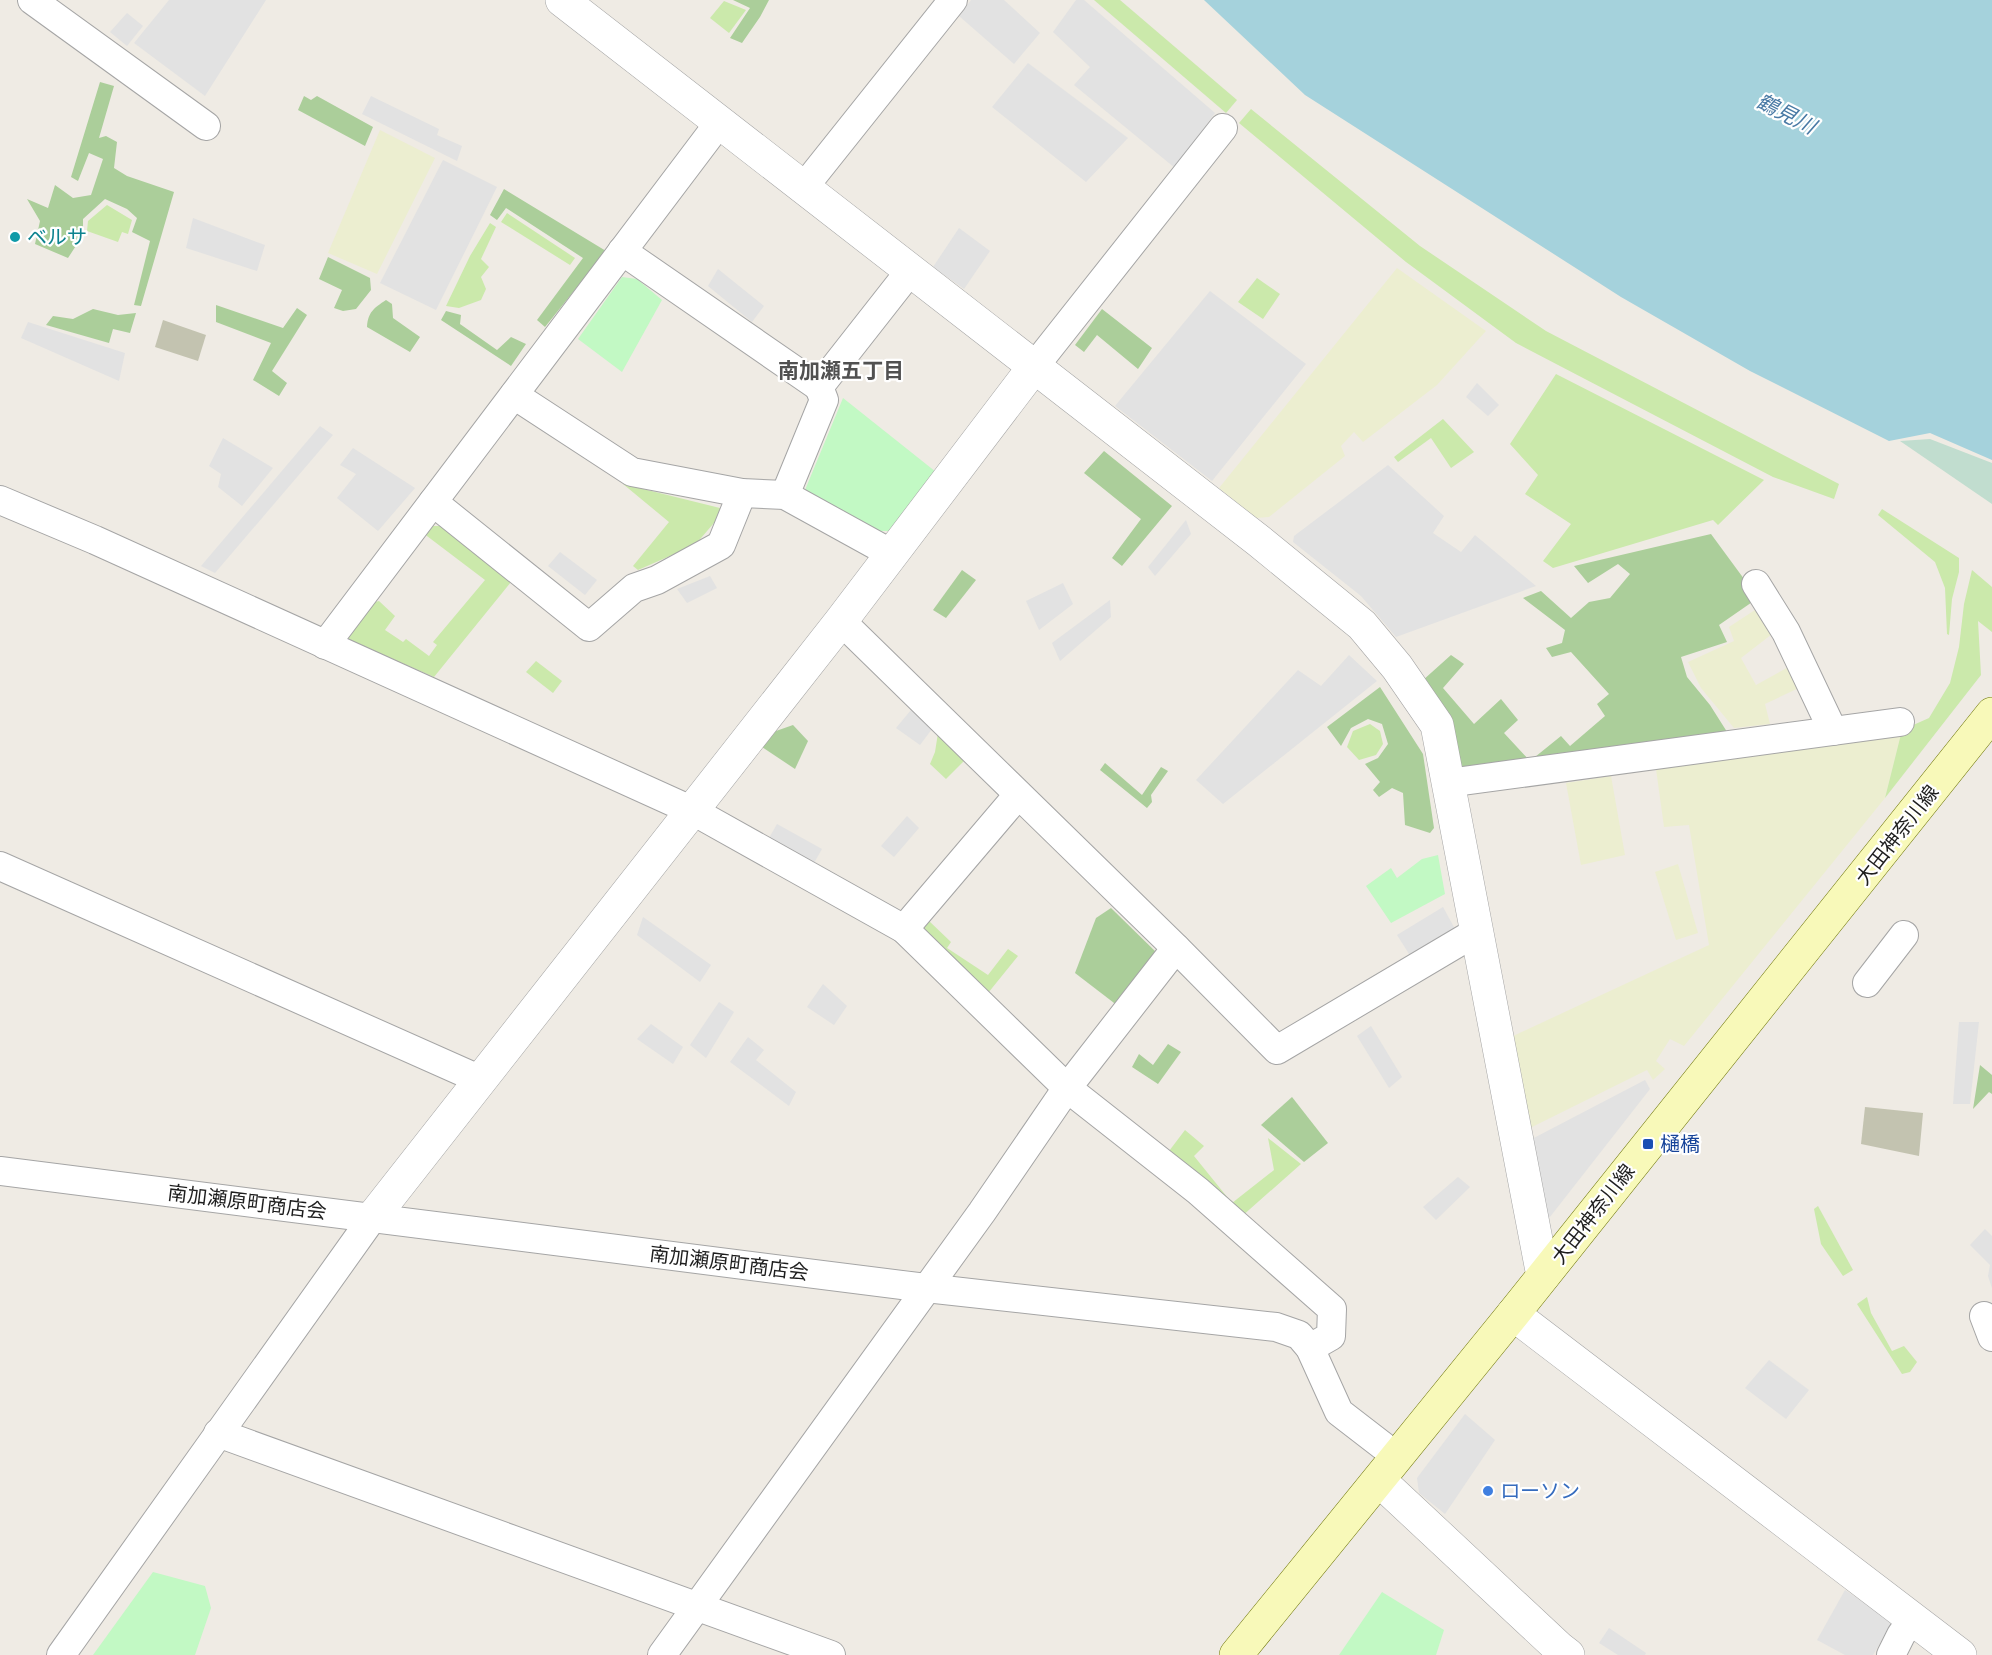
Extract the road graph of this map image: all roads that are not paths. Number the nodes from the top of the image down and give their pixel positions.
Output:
1 (32, 0) edge
2 (562, 0) edge
3 (953, 0) edge
4 (719, 123) junction
5 (206, 126) dead end
6 (1222, 128) dead end
7 (804, 187) junction
8 (622, 251) junction
9 (910, 271) junction
10 (1034, 367) junction
11 (819, 387) junction
12 (514, 395) junction
13 (742, 493) junction
14 (785, 495) junction
15 (0, 500) edge
16 (433, 502) junction
17 (892, 554) junction
18 (1756, 584) dead end
19 (841, 621) junction
20 (325, 645) junction
21 (1992, 714) edge
22 (1900, 722) dead end
23 (1833, 731) junction
24 (1448, 783) junction
25 (1018, 795) junction
26 (693, 811) junction
27 (0, 866) edge
28 (904, 929) junction
29 (1476, 932) junction
30 (1905, 936) dead end
31 (1176, 948) junction
32 (1867, 983) dead end
33 (481, 1080) junction
34 (1067, 1088) junction
35 (0, 1171) edge
36 (373, 1217) junction
37 (1543, 1276) junction
38 (926, 1288) junction
39 (1513, 1314) junction
40 (1310, 1348) junction
41 (219, 1433) junction
42 (1388, 1468) junction
43 (697, 1606) junction
44 (1913, 1618) junction
45 (61, 1655) edge
46 (662, 1655) edge
47 (831, 1655) edge
48 (1236, 1655) edge
49 (1569, 1655) edge
50 (1891, 1655) edge
51 (1960, 1655) edge

1 - 5 street
2 - 4 street
3 - 7 street
4 - 7 street
4 - 8 street
6 - 10 street
7 - 9 street
8 - 11 street
8 - 12 street
9 - 10 street
9 - 11 street
10 - 17 street
10 - 24 street
11 - 14 street
12 - 13 street
12 - 16 street
13 - 14 street
13 - 16 street
14 - 17 street
15 - 20 street
16 - 20 street
17 - 19 street
18 - 23 street
19 - 25 street
19 - 26 street
20 - 26 street
21 - 37 main road, 大田神奈川線
22 - 23 street
23 - 24 street
24 - 29 street
25 - 28 street
25 - 31 street
26 - 28 street
26 - 33 street
27 - 33 street
28 - 34 street
29 - 31 street
29 - 37 street
30 - 32 street
31 - 34 street
33 - 36 street
34 - 38 street
34 - 40 street
35 - 36 street, 南加瀬原町商店会
36 - 38 street, 南加瀬原町商店会
36 - 41 street
37 - 39 main road, 大田神奈川線
38 - 40 street, 南加瀬原町商店会
38 - 43 street
39 - 42 main road, 大田神奈川線
39 - 44 street
40 - 42 street, 南加瀬原町商店会
41 - 43 street
41 - 45 street
42 - 48 main road, 大田神奈川線
42 - 49 street
43 - 46 street
43 - 47 street
44 - 50 street
44 - 51 street

